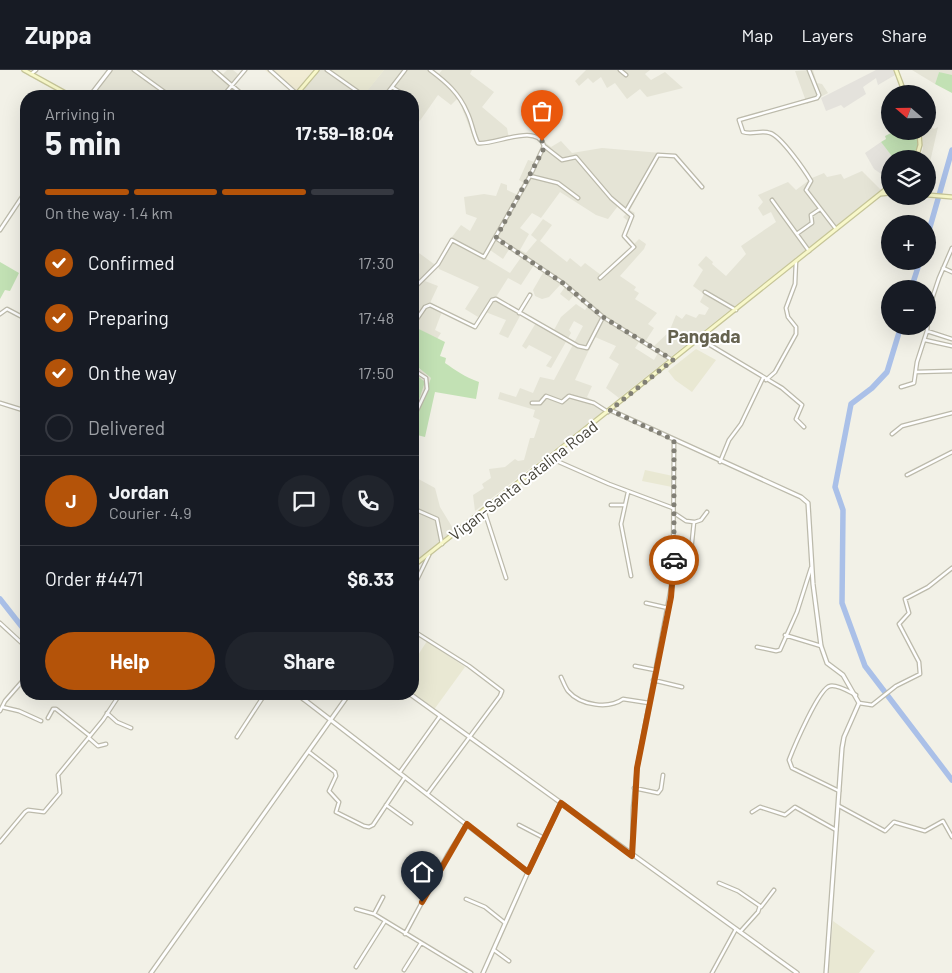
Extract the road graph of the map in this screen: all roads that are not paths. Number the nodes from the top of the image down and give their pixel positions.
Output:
1 (24, 70) edge
2 (36, 70) edge
3 (110, 70) edge
4 (134, 70) edge
5 (214, 70) edge
6 (245, 70) edge
7 (270, 70) edge
8 (316, 70) edge
9 (327, 70) edge
10 (405, 70) edge
11 (430, 70) edge
12 (620, 70) edge
13 (809, 70) edge
14 (896, 70) edge
15 (31, 74) junction
16 (626, 75) dead end
17 (232, 85) junction
18 (902, 85) edge
19 (392, 87) junction
20 (60, 90) edge
21 (95, 90) edge
22 (162, 90) edge
23 (228, 90) edge
24 (237, 90) edge
25 (291, 90) edge
26 (300, 90) edge
27 (355, 90) edge
28 (390, 90) edge
29 (397, 90) edge
30 (544, 146) junction
31 (530, 176) junction
32 (702, 187) dead end
33 (880, 194) edge
34 (936, 196) edge
35 (952, 197) edge
36 (578, 198) dead end
37 (20, 199) edge
38 (772, 200) dead end
39 (820, 209) junction
40 (626, 211) junction
41 (836, 229) junction
42 (0, 230) edge
43 (798, 233) junction
44 (496, 238) junction
45 (952, 248) edge
46 (809, 251) junction
47 (796, 261) junction
48 (943, 268) junction
49 (952, 272) edge
50 (600, 278) dead end
51 (419, 283) edge
52 (936, 288) edge
53 (705, 292) dead end
54 (530, 295) dead end
55 (736, 310) junction
56 (519, 313) junction
57 (0, 314) edge
58 (20, 316) edge
59 (419, 317) edge
60 (603, 317) junction
61 (936, 334) edge
62 (926, 335) edge
63 (700, 339) junction
64 (952, 339) edge
65 (925, 340) junction
66 (952, 346) edge
67 (673, 360) junction
68 (952, 371) edge
69 (915, 372) junction
70 (419, 374) edge
71 (765, 379) junction
72 (901, 387) dead end
73 (0, 402) edge
74 (532, 403) dead end
75 (419, 405) edge
76 (20, 409) edge
77 (609, 411) junction
78 (952, 413) edge
79 (804, 427) dead end
80 (892, 434) dead end
81 (674, 440) junction
82 (952, 452) edge
83 (550, 458) junction
84 (720, 462) junction
85 (907, 476) dead end
86 (628, 492) junction
87 (611, 505) dead end
88 (625, 505) junction
89 (674, 508) junction
90 (484, 510) junction
91 (419, 511) edge
92 (707, 512) dead end
93 (674, 513) junction
94 (694, 522) junction
95 (442, 544) junction
96 (429, 554) junction
97 (419, 562) edge
98 (812, 564) junction
99 (952, 568) edge
100 (689, 570) dead end
101 (419, 575) edge
102 (630, 576) dead end
103 (506, 578) dead end
104 (646, 603) dead end
105 (668, 608) junction
106 (0, 623) edge
107 (419, 634) edge
108 (785, 635) junction
109 (20, 641) edge
110 (821, 646) junction
111 (757, 647) dead end
112 (635, 666) dead end
113 (655, 670) junction
114 (561, 676) dead end
115 (653, 680) junction
116 (20, 685) edge
117 (682, 687) dead end
118 (856, 694) junction
119 (116, 700) edge
120 (261, 700) edge
121 (305, 700) edge
122 (345, 700) edge
123 (418, 700) edge
124 (649, 703) junction
125 (859, 703) junction
126 (2, 708) junction
127 (0, 711) edge
128 (107, 713) junction
129 (440, 716) junction
130 (48, 718) dead end
131 (331, 720) junction
132 (41, 721) dead end
133 (131, 728) dead end
134 (90, 737) junction
135 (237, 737) dead end
136 (470, 737) junction
137 (106, 744) dead end
138 (308, 752) junction
139 (400, 772) junction
140 (663, 775) dead end
141 (405, 777) junction
142 (634, 788) junction
143 (840, 791) junction
144 (428, 794) junction
145 (561, 803) junction
146 (386, 805) junction
147 (839, 806) junction
148 (752, 812) dead end
149 (411, 823) dead end
150 (467, 824) junction
151 (519, 825) dead end
152 (837, 830) junction
153 (952, 837) edge
154 (544, 838) junction
155 (0, 842) edge
156 (632, 856) junction
157 (528, 872) junction
158 (719, 883) dead end
159 (774, 890) dead end
160 (383, 897) dead end
161 (466, 899) dead end
162 (356, 909) dead end
163 (760, 909) junction
164 (374, 914) junction
165 (385, 921) junction
166 (506, 924) junction
167 (738, 931) junction
168 (405, 934) junction
169 (421, 942) junction
170 (494, 950) junction
171 (509, 960) dead end
172 (356, 967) dead end
173 (404, 970) dead end
174 (151, 973) edge
175 (471, 973) edge
176 (483, 973) edge
177 (712, 973) edge
178 (798, 973) edge
179 (826, 973) edge

1 - 15 main road
2 - 15 street
3 - 21 street
4 - 22 street
5 - 17 street
6 - 17 street
7 - 25 street
8 - 26 main road
9 - 27 street
10 - 19 street
11 - 30 street
12 - 16 street
13 - 39 street
14 - 18 main road
15 - 20 main road
17 - 23 street
17 - 24 street
19 - 28 street
19 - 29 street
30 - 31 street
30 - 40 street
31 - 36 street
31 - 44 street
32 - 40 street
33 - 41 main road, Vigan-Santa Catalina Road
34 - 35 main road
37 - 42 street
38 - 43 street
39 - 41 street
39 - 43 street
40 - 50 street
41 - 46 main road, Vigan-Santa Catalina Road
43 - 46 street
44 - 51 street
44 - 60 street
45 - 48 street
46 - 47 main road, Vigan-Santa Catalina Road
47 - 55 main road, Vigan-Santa Catalina Road
47 - 71 street
48 - 49 street
48 - 52 street
53 - 55 street
54 - 56 street
55 - 63 main road, Vigan-Santa Catalina Road
56 - 59 street
56 - 60 street
57 - 58 street
60 - 67 street
61 - 64 street
62 - 65 street
63 - 67 main road, Vigan-Santa Catalina Road
63 - 71 street
65 - 66 street
65 - 69 street
67 - 77 main road, Vigan-Santa Catalina Road
68 - 69 street
69 - 72 street
70 - 75 street
71 - 79 street
71 - 84 street
73 - 76 street
74 - 77 street
77 - 81 street
77 - 83 main road, Vigan-Santa Catalina Road
78 - 80 street
81 - 84 street
81 - 89 street
82 - 85 street
83 - 86 street
83 - 90 main road, Vigan-Santa Catalina Road
84 - 98 street
86 - 88 street
86 - 89 street
87 - 88 street
88 - 102 street
89 - 93 street
90 - 95 main road, Vigan-Santa Catalina Road
90 - 103 street
91 - 95 street
92 - 94 street
93 - 94 street
93 - 105 street
94 - 100 street
95 - 96 main road, Vigan-Santa Catalina Road
96 - 97 main road, Vigan-Santa Catalina Road
96 - 101 street
98 - 108 street
98 - 110 street
99 - 125 street
104 - 105 street
105 - 113 street
106 - 109 street
107 - 136 street
108 - 110 street
108 - 111 street
110 - 118 street
112 - 113 street
113 - 115 street
114 - 124 street
115 - 117 street
115 - 124 street
116 - 126 street
118 - 125 street
118 - 143 street
119 - 128 street
120 - 135 street
121 - 131 street
122 - 131 street
123 - 129 street
124 - 142 street
125 - 143 street
126 - 127 street
126 - 132 street
128 - 133 street
128 - 134 street
129 - 136 street
129 - 139 street
130 - 134 street
131 - 138 street
131 - 139 street
134 - 137 street
134 - 155 street
136 - 144 street
136 - 145 street
138 - 146 street
138 - 174 street
139 - 141 street
140 - 142 street
141 - 144 street
141 - 146 street
142 - 156 street
143 - 147 street
144 - 150 street
145 - 154 street
145 - 156 street
146 - 149 street
147 - 152 street
147 - 153 street
148 - 152 street
150 - 157 street
150 - 168 street
151 - 154 street
152 - 179 street
154 - 157 street
156 - 167 street
157 - 166 street
158 - 163 street
159 - 163 street
160 - 164 street
161 - 166 street
162 - 164 street
163 - 167 street
164 - 165 street
165 - 168 street
165 - 172 street
166 - 170 street
167 - 177 street
167 - 178 street
168 - 169 street
169 - 173 street
169 - 175 street
170 - 171 street
170 - 176 street

